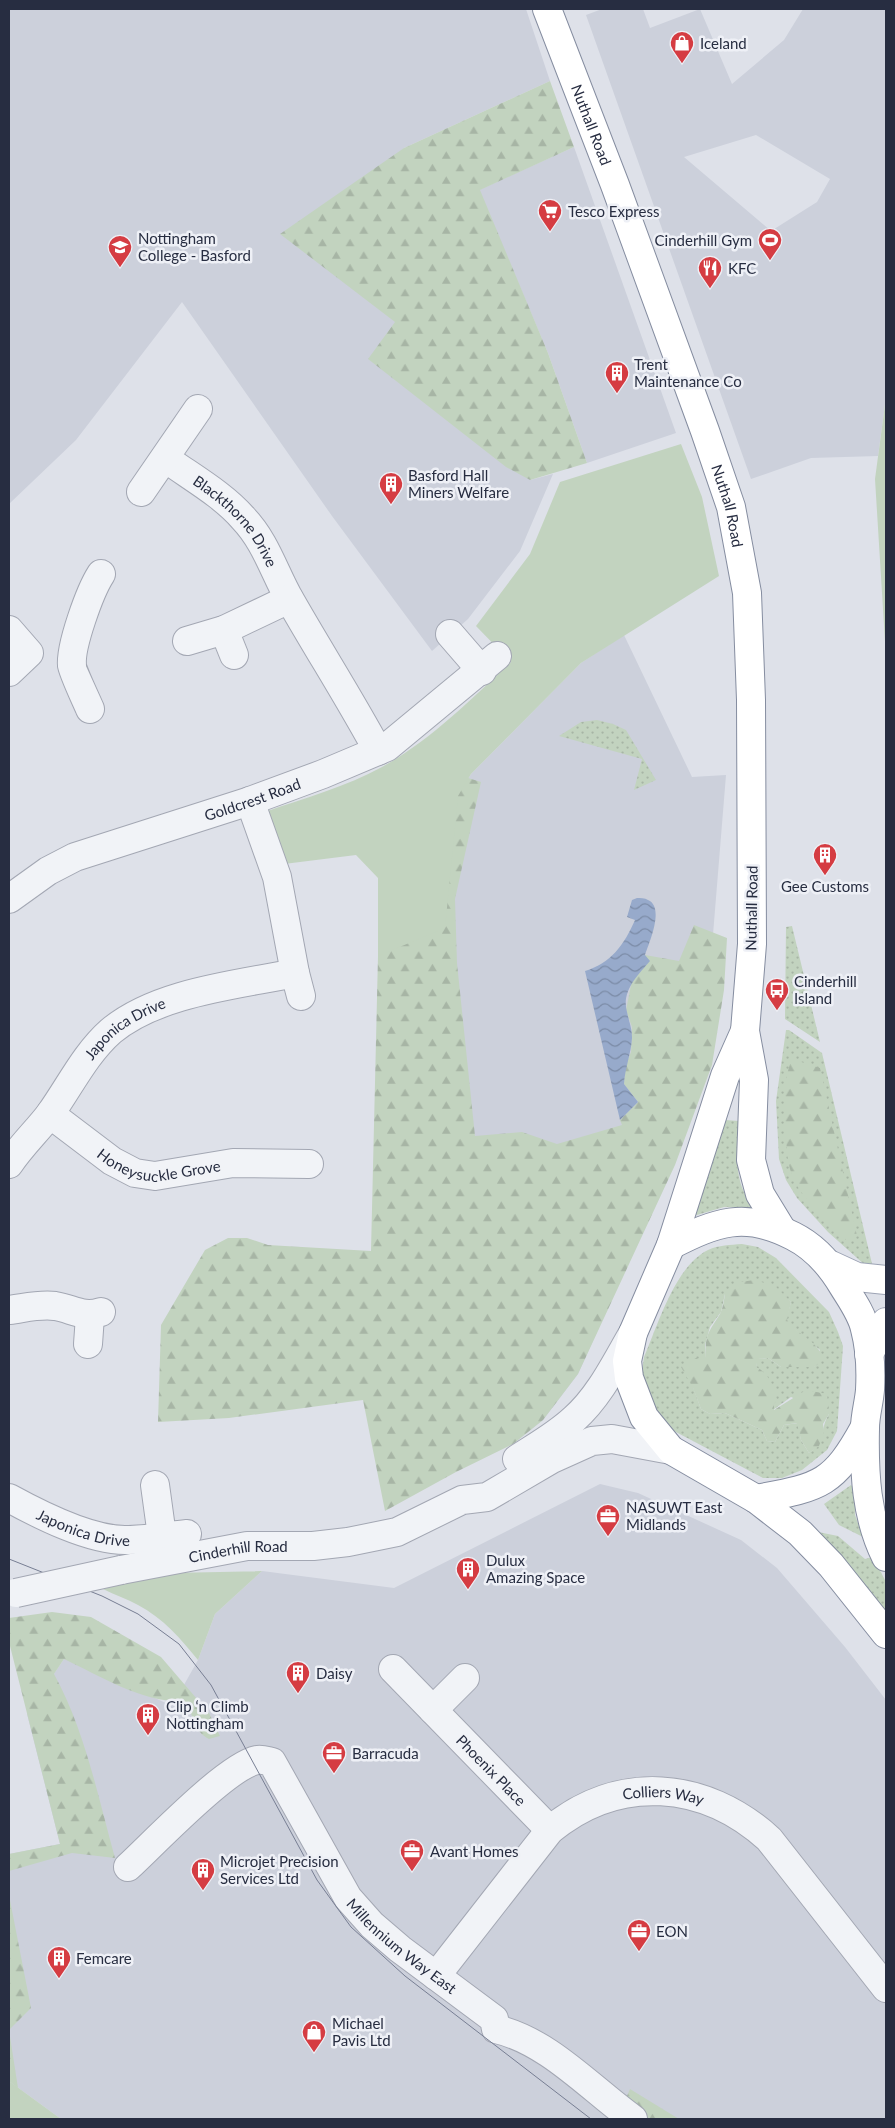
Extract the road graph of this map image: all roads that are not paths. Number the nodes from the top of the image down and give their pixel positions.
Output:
1 (547, 9) edge
2 (198, 409) dead end
3 (165, 458) junction
4 (141, 492) dead end
5 (101, 574) dead end
6 (289, 599) junction
7 (9, 630) edge
8 (450, 634) dead end
9 (187, 642) dead end
10 (29, 653) junction
11 (73, 654) junction
12 (9, 672) edge
13 (90, 709) dead end
14 (378, 751) junction
15 (250, 801) junction
16 (9, 899) edge
17 (746, 1031) junction
18 (50, 1114) junction
19 (292, 1158) dead end
20 (9, 1164) edge
21 (782, 1230) junction
22 (671, 1245) junction
23 (831, 1265) junction
24 (886, 1280) edge
25 (9, 1310) edge
26 (886, 1322) edge
27 (633, 1333) junction
28 (88, 1344) dead end
29 (869, 1354) junction
30 (865, 1427) junction
31 (671, 1450) junction
32 (154, 1485) dead end
33 (9, 1498) edge
34 (756, 1499) junction
35 (462, 1500) junction
36 (886, 1558) edge
37 (12, 1594) edge
38 (886, 1634) edge
39 (393, 1669) dead end
40 (465, 1678) dead end
41 (433, 1710) junction
42 (550, 1830) junction
43 (128, 1867) dead end
44 (436, 1976) junction
45 (886, 1988) edge
46 (633, 2119) edge

1 - 17 main road, Nuthall Road
2 - 3 street
3 - 4 street
3 - 6 street, Blackthorne Drive
5 - 11 street
6 - 9 street
6 - 14 street, Blackthorne Drive
7 - 10 street
8 - 14 street, Goldcrest Road
10 - 11 street
10 - 12 street
11 - 13 street
14 - 15 street, Goldcrest Road
15 - 16 street, Goldcrest Road
15 - 18 street, Japonica Drive
17 - 21 main road
17 - 22 main road
18 - 19 street, Honeysuckle Grove
18 - 20 street, Japonica Drive
21 - 22 main road
21 - 23 main road
22 - 27 main road
23 - 24 main road
23 - 29 main road
25 - 28 street
26 - 29 main road
27 - 31 main road
27 - 35 street, Cinderhill Road
29 - 30 main road
30 - 34 main road
30 - 36 main road
31 - 34 main road
31 - 35 street, Cinderhill Road
32 - 33 street, Japonica Drive
34 - 38 main road
35 - 37 street, Cinderhill Road, bridge
39 - 41 street, Phoenix Place
40 - 41 street
41 - 42 street, Phoenix Place
42 - 44 street, Colliers Way
42 - 45 street, Colliers Way
43 - 44 street, Millennium Way East
44 - 46 street, Millennium Way East

